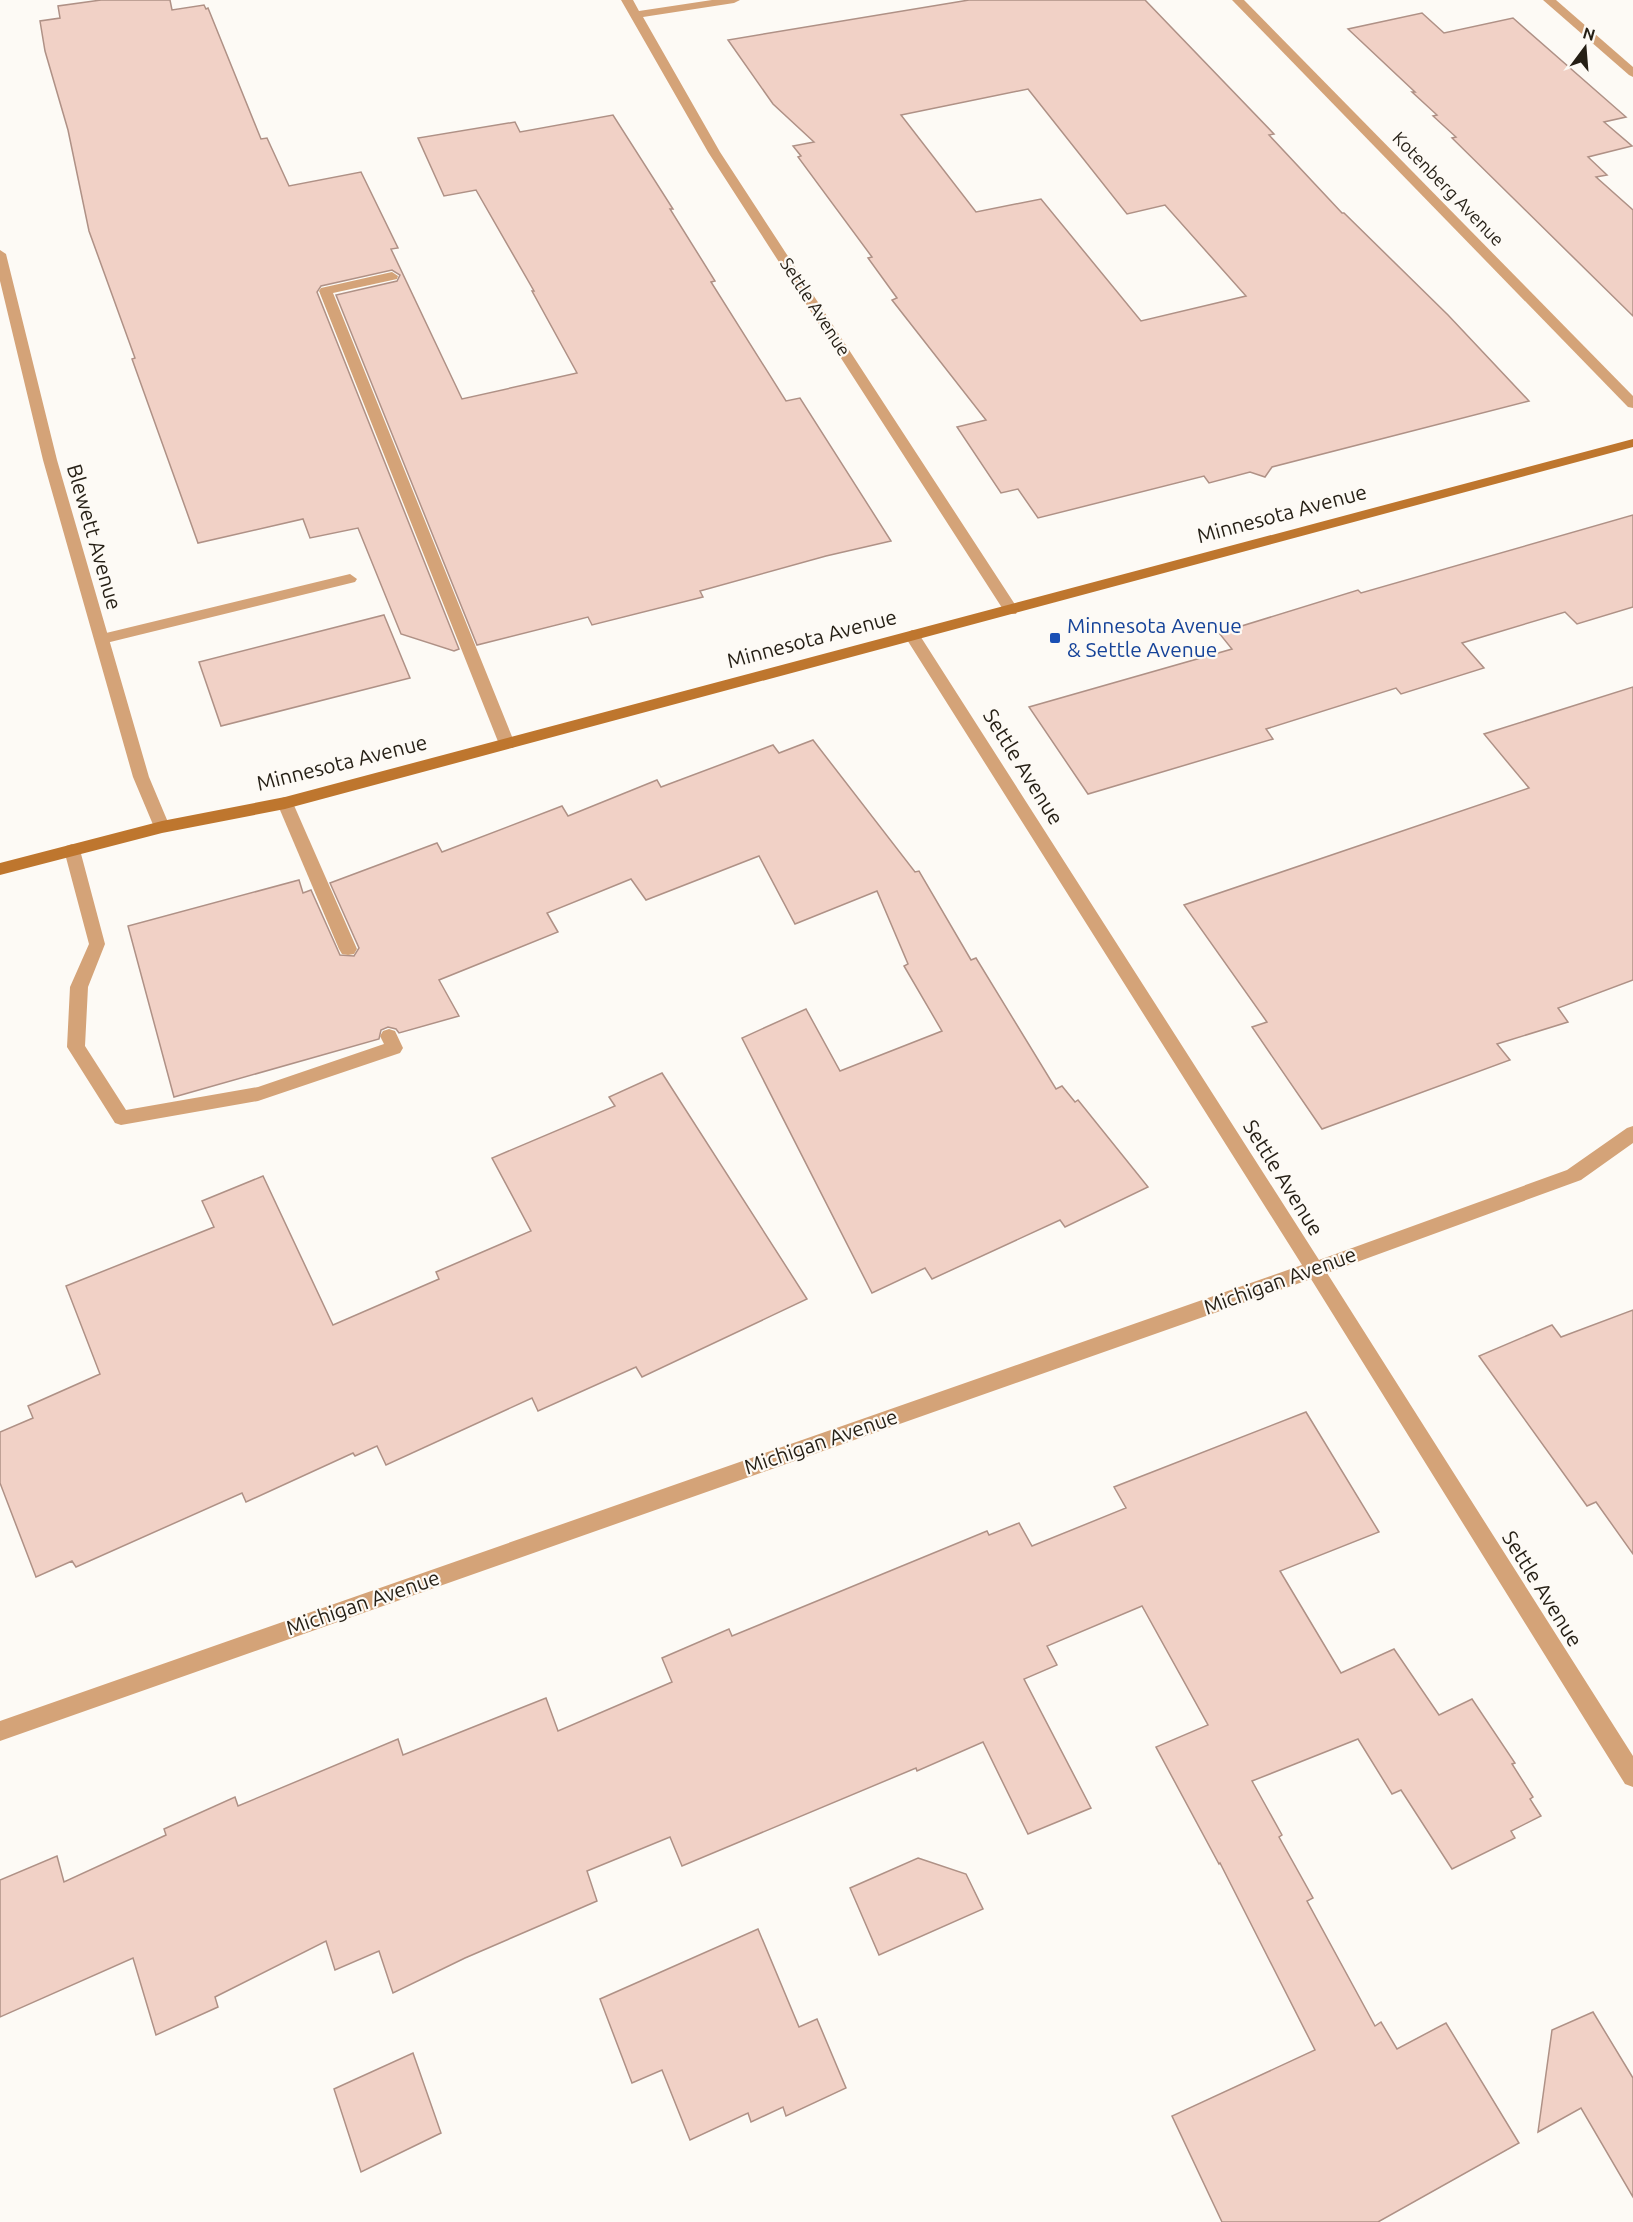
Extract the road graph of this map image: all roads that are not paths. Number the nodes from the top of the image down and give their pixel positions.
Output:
1 (627, 0) edge
2 (734, 0) edge
3 (1238, 0) edge
4 (1549, 0) edge
5 (636, 15) junction
6 (1633, 73) edge
7 (0, 254) edge
8 (393, 276) dead end
9 (1633, 404) edge
10 (1633, 443) edge
11 (350, 579) dead end
12 (1011, 610) junction
13 (912, 635) junction
14 (102, 639) junction
15 (507, 744) junction
16 (285, 803) junction
17 (162, 827) junction
18 (72, 850) junction
19 (0, 869) edge
20 (348, 949) dead end
21 (389, 1036) dead end
22 (1633, 1133) edge
23 (1315, 1269) junction
24 (0, 1731) edge
25 (1633, 1776) edge

1 - 5 street, Settle Avenue
2 - 5 street
3 - 9 street, Kotenberg Avenue
4 - 6 street
5 - 12 street, Settle Avenue
7 - 14 street, Blewett Avenue
8 - 15 street
10 - 12 main road, Minnesota Avenue
11 - 14 street
12 - 13 main road, Minnesota Avenue
13 - 15 main road, Minnesota Avenue
13 - 23 street, Settle Avenue
14 - 17 street, Blewett Avenue
15 - 16 main road, Minnesota Avenue
16 - 17 main road, Minnesota Avenue
16 - 20 street
17 - 18 main road, Minnesota Avenue
18 - 19 main road, Minnesota Avenue
18 - 21 street
22 - 23 street, Michigan Avenue
23 - 24 street, Michigan Avenue
23 - 25 street, Settle Avenue

